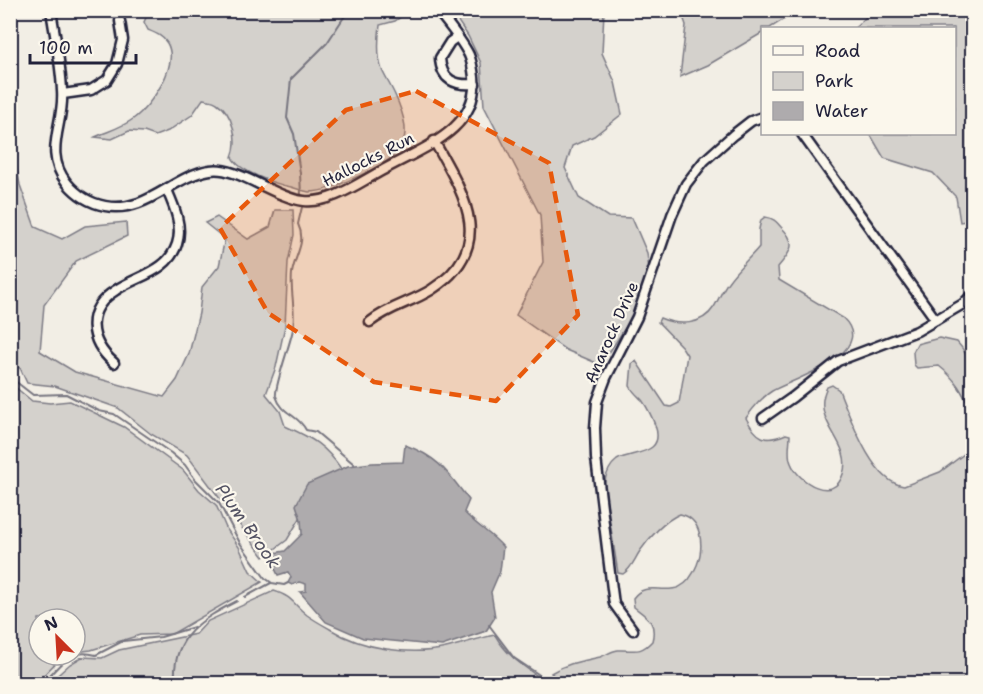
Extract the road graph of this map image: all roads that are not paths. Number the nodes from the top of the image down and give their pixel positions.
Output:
1 (51, 10) edge
2 (440, 12) edge
3 (120, 21) dead end
4 (457, 37) junction
5 (475, 84) junction
6 (63, 94) junction
7 (761, 117) edge
8 (803, 135) edge
9 (434, 141) junction
10 (166, 190) junction
11 (972, 295) edge
12 (936, 320) junction
13 (370, 322) dead end
14 (114, 363) dead end
15 (763, 418) dead end
16 (633, 630) dead end

1 - 6 street, Hallocks Run
2 - 4 street, Hallocks Run
3 - 6 street
4 - 5 street, Hallocks Run
4 - 5 street
5 - 9 street, Hallocks Run
6 - 10 street, Hallocks Run
7 - 16 street, Anarock Drive
8 - 12 street
9 - 10 street, Hallocks Run
9 - 13 street
10 - 14 street
11 - 12 street
12 - 15 street

